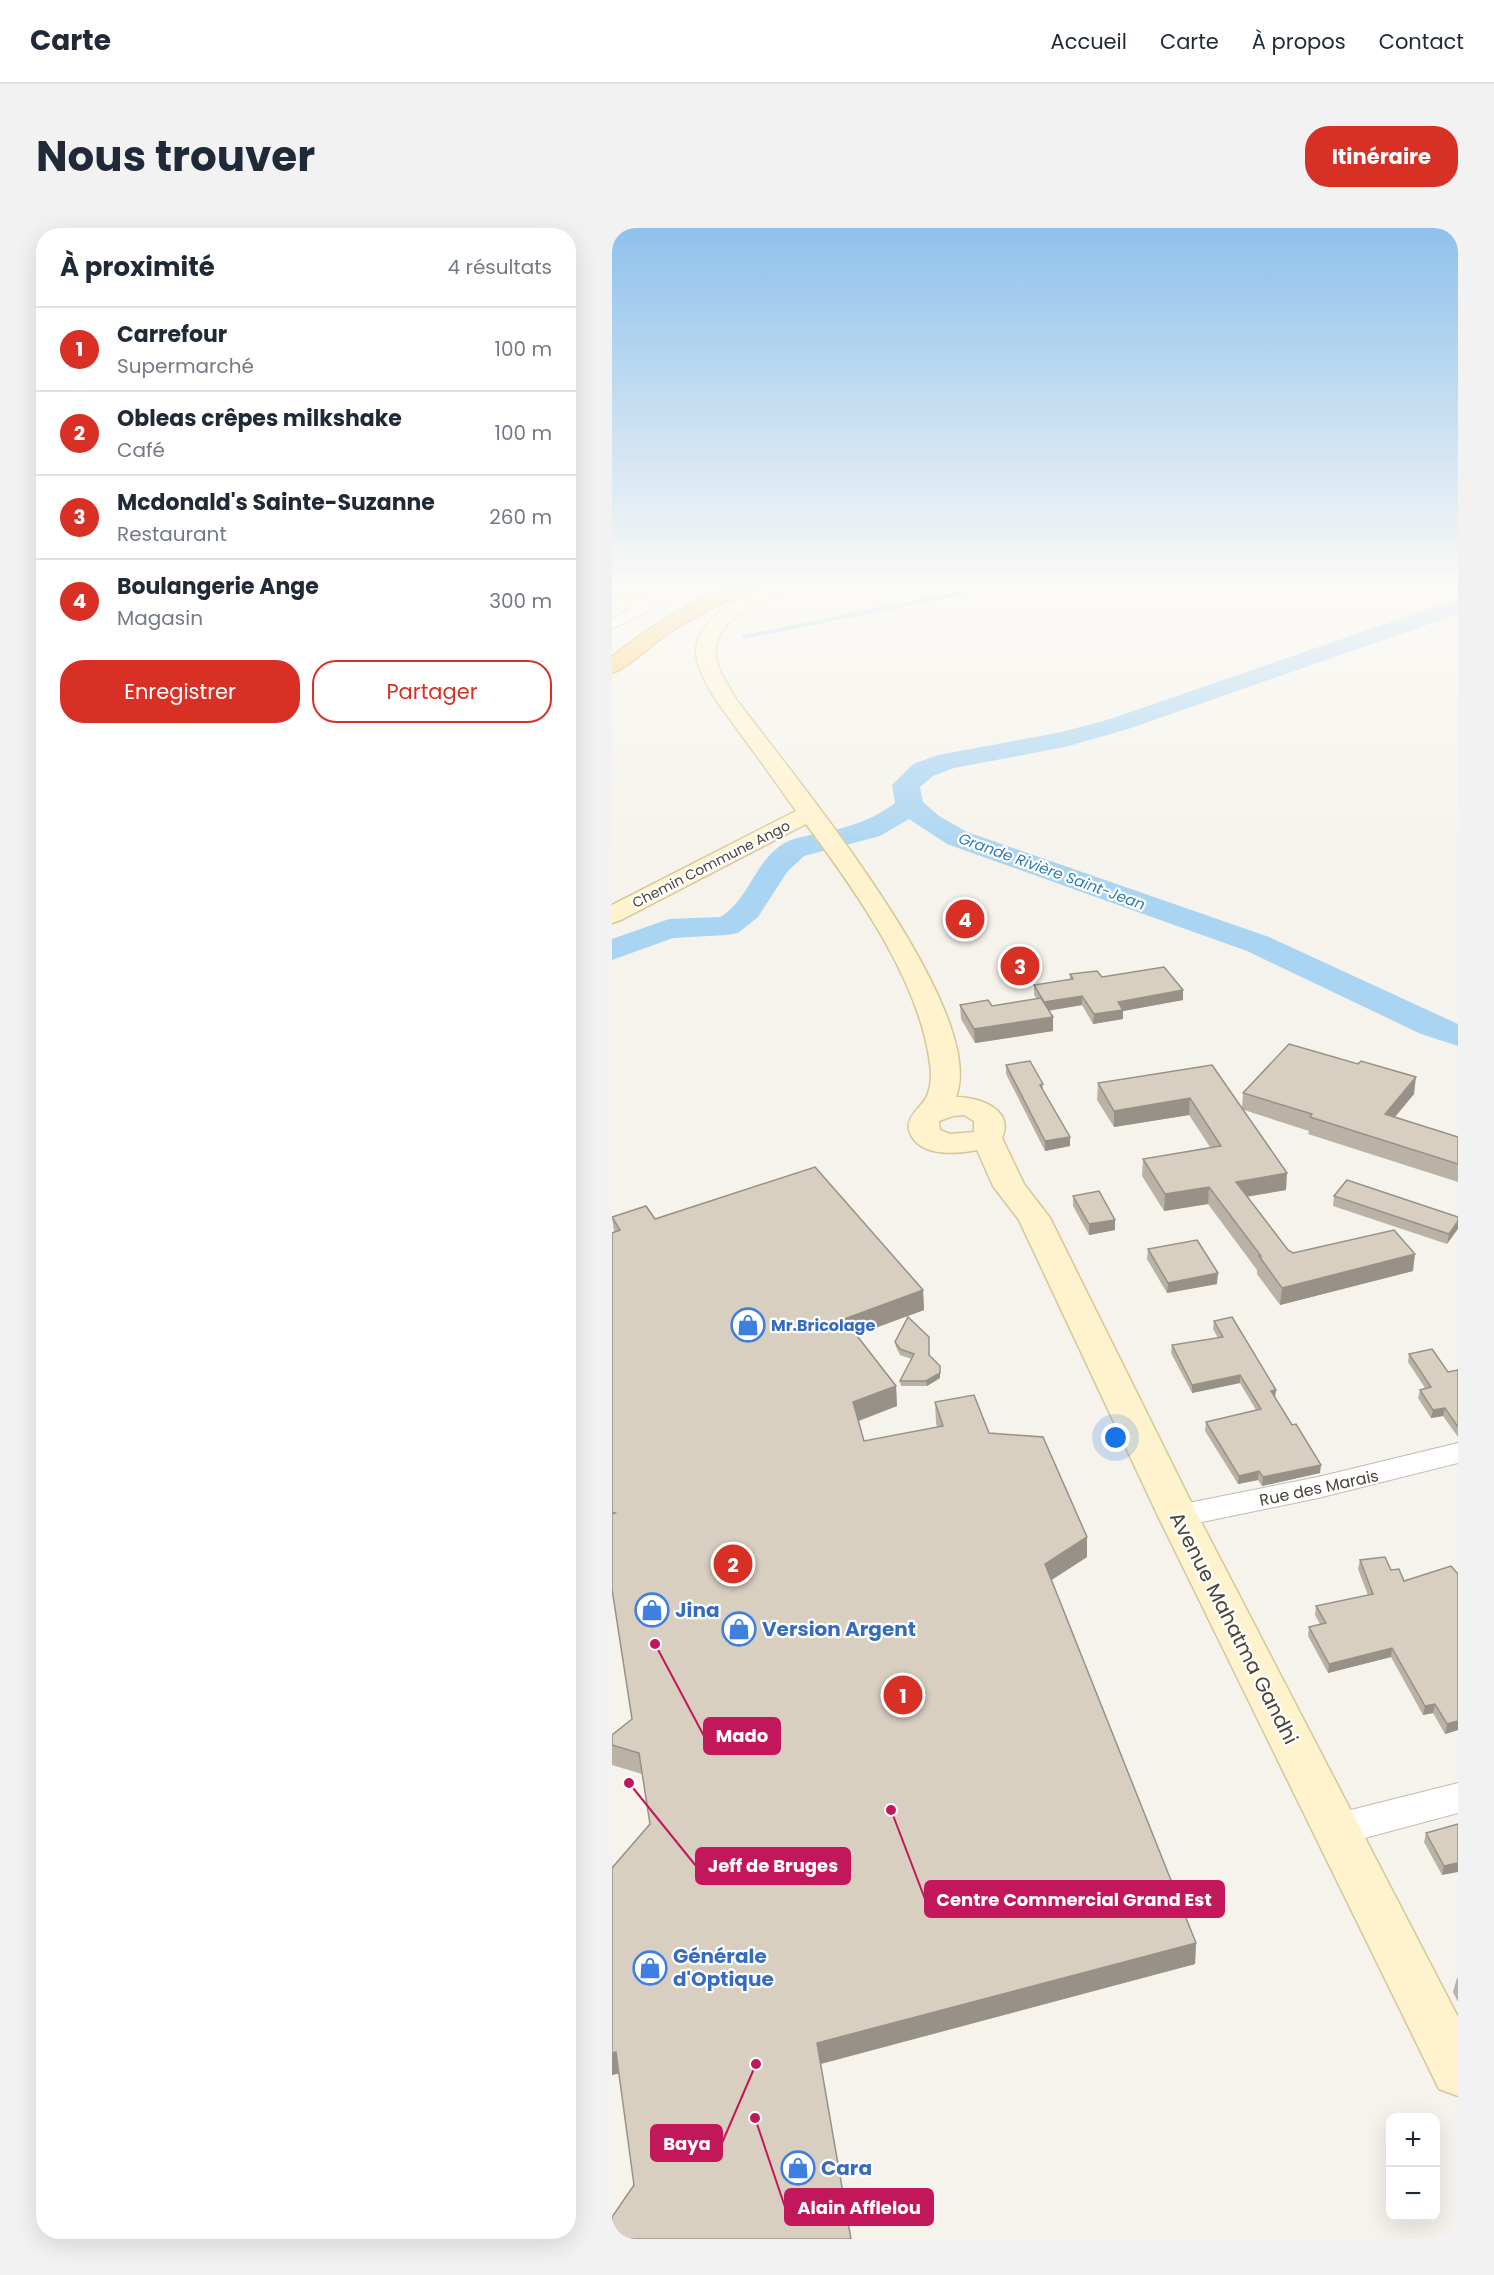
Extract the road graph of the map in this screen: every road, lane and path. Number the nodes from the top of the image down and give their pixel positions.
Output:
1 (713, 676) edge
2 (814, 819) junction
3 (612, 915) edge
4 (945, 1063) junction
5 (973, 1107) junction
6 (930, 1114) junction
7 (987, 1138) junction
8 (950, 1144) junction
9 (1009, 1186) junction
10 (1458, 1453) edge
11 (1178, 1516) junction
12 (1458, 1798) edge
13 (1335, 1830) junction
14 (1458, 2071) edge

1 - 2 main road
2 - 3 main road, Chemin Commune Ango
2 - 4 main road
4 - 5 main road
4 - 6 main road
5 - 6 main road
5 - 7 main road, Avenue Mahatma Gandhi
6 - 8 main road, Avenue Mahatma Gandhi
7 - 8 main road
7 - 9 main road, Avenue Mahatma Gandhi
8 - 9 main road, Avenue Mahatma Gandhi
9 - 11 main road, Avenue Mahatma Gandhi
10 - 11 street, Rue des Marais
11 - 13 main road, Avenue Mahatma Gandhi
12 - 13 street
13 - 14 main road, Avenue Mahatma Gandhi

